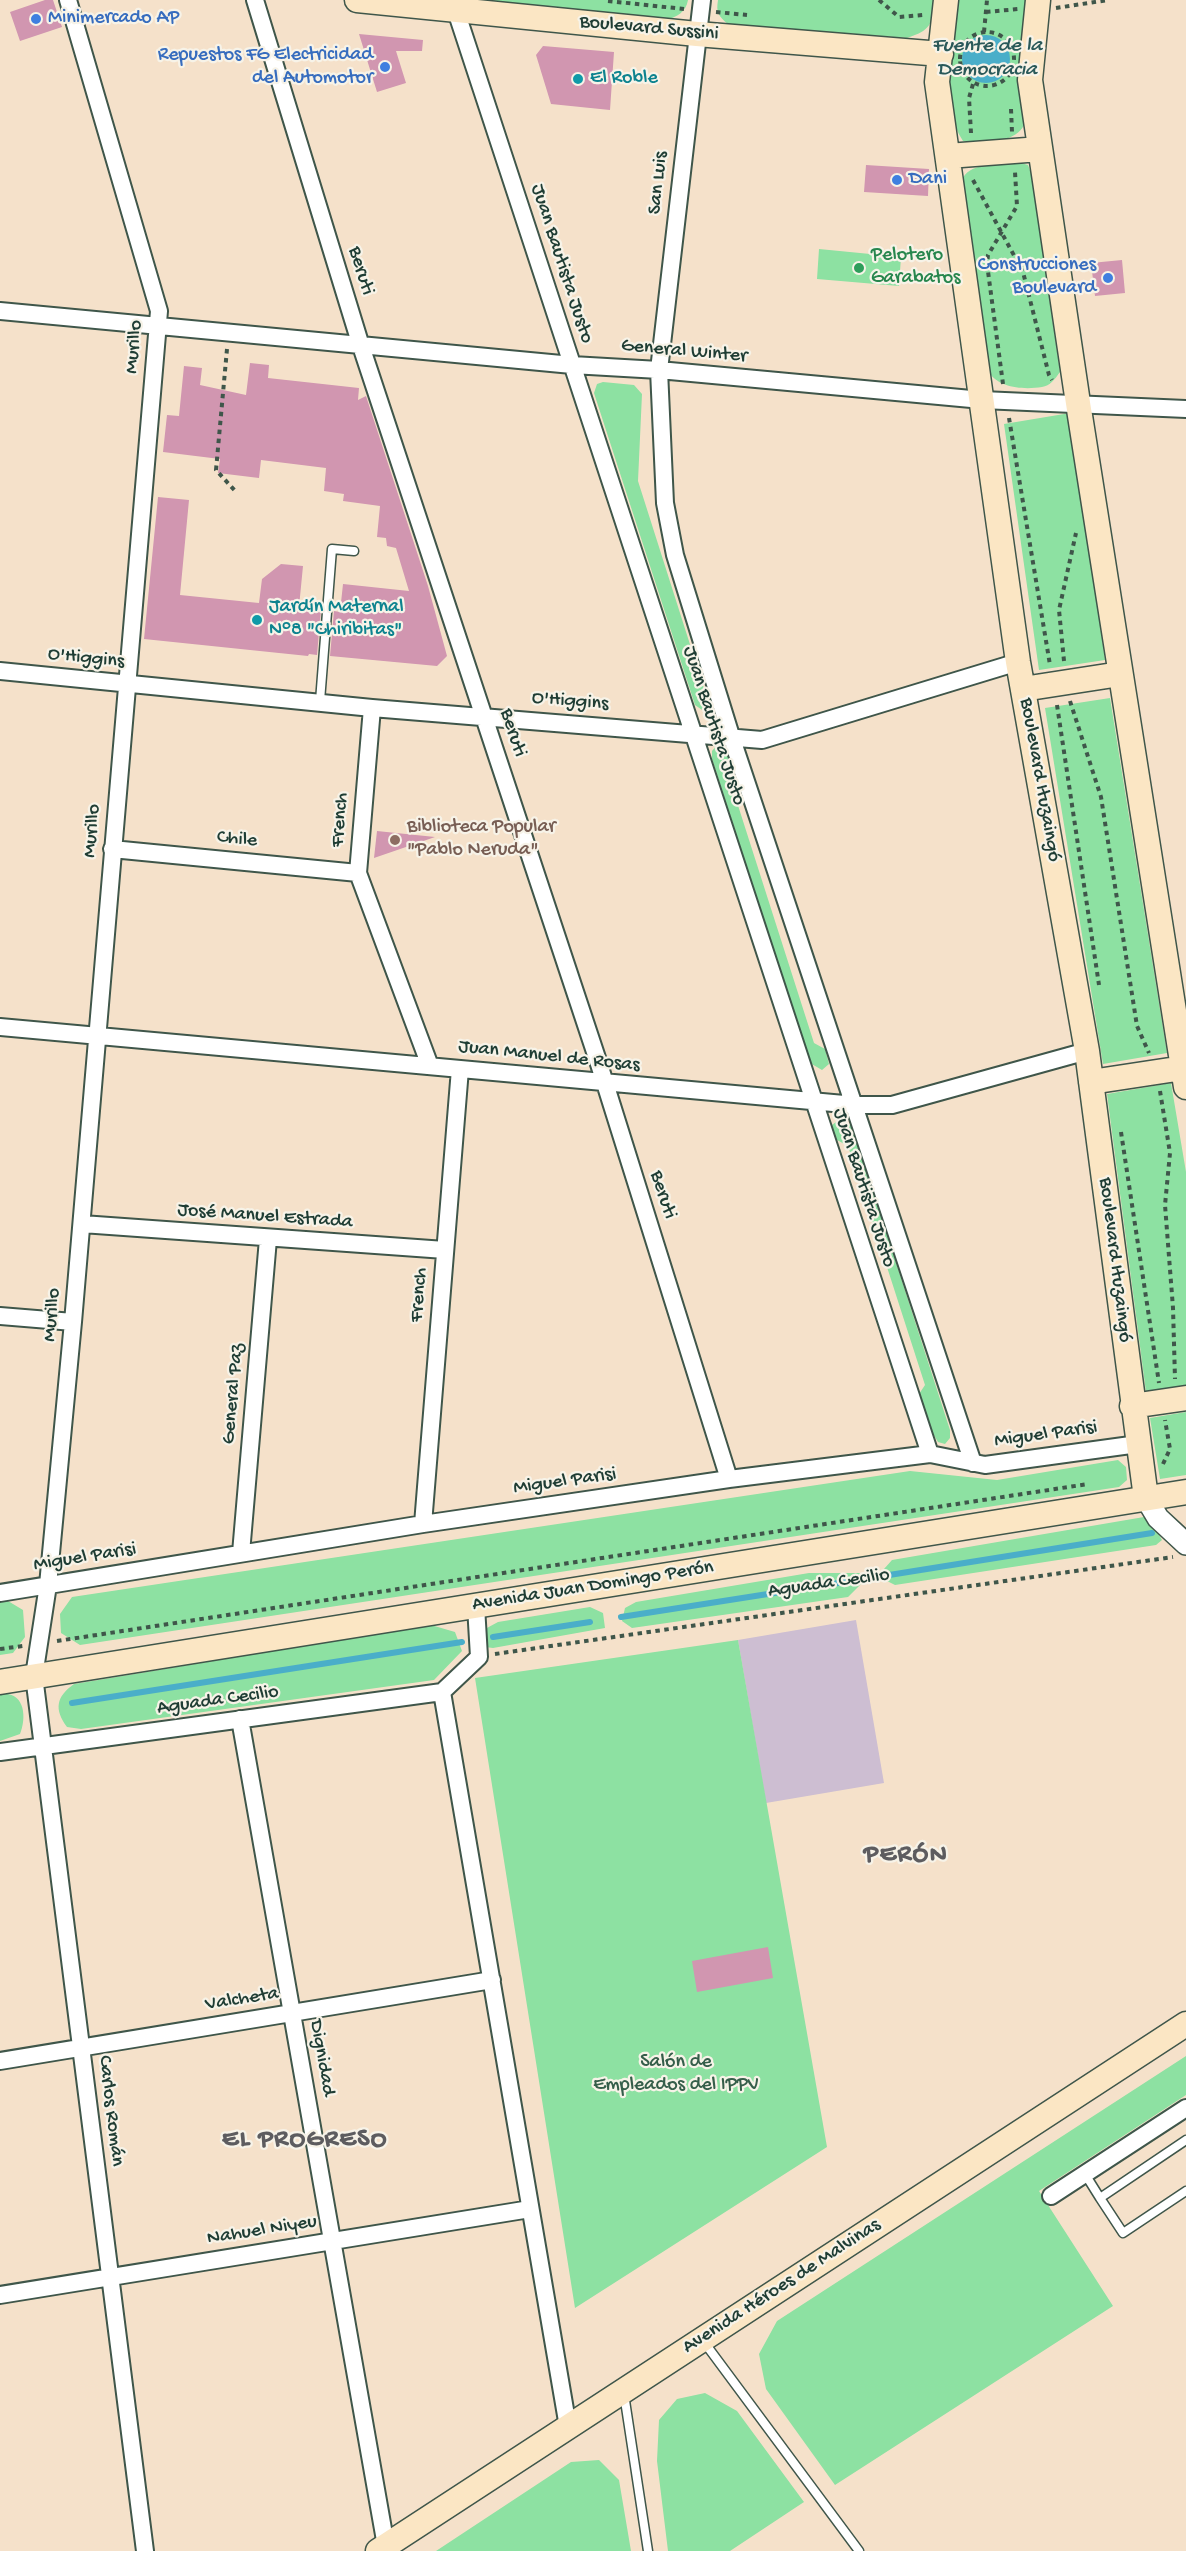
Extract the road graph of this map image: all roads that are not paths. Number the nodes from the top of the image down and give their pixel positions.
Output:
1 (68, 0) edge
2 (255, 0) edge
3 (357, 0) edge
4 (1038, 4) edge
5 (701, 5) edge
6 (946, 7) edge
7 (456, 11) junction
8 (697, 34) junction
9 (941, 54) junction
10 (1040, 149) junction
11 (960, 156) junction
12 (0, 311) edge
13 (158, 327) junction
14 (361, 346) junction
15 (572, 365) junction
16 (659, 370) junction
17 (982, 400) junction
18 (1070, 402) junction
19 (1186, 409) edge
20 (354, 551) dead end
21 (1018, 662) junction
22 (0, 671) edge
23 (1120, 674) junction
24 (126, 684) junction
25 (1023, 689) junction
26 (320, 701) junction
27 (372, 708) junction
28 (484, 716) junction
29 (694, 734) junction
30 (732, 739) junction
31 (112, 849) junction
32 (358, 873) junction
33 (0, 1027) edge
34 (1182, 1031) edge
35 (97, 1036) junction
36 (1087, 1051) junction
37 (430, 1066) junction
38 (460, 1070) junction
39 (1184, 1078) edge
40 (1091, 1082) junction
41 (604, 1084) junction
42 (812, 1102) junction
43 (855, 1105) junction
44 (82, 1224) junction
45 (268, 1239) junction
46 (445, 1250) junction
47 (0, 1316) edge
48 (73, 1322) junction
49 (1181, 1398) edge
50 (1132, 1406) junction
51 (1138, 1444) junction
52 (930, 1454) junction
53 (973, 1463) junction
54 (729, 1479) junction
55 (1186, 1491) edge
56 (1146, 1498) junction
57 (423, 1524) junction
58 (1180, 1551) edge
59 (241, 1553) junction
60 (48, 1585) junction
61 (0, 1593) edge
62 (476, 1606) junction
63 (34, 1676) junction
64 (0, 1682) edge
65 (442, 1692) junction
66 (240, 1719) junction
67 (43, 1746) junction
68 (0, 1752) edge
69 (492, 1980) junction
70 (292, 2013) junction
71 (1186, 2024) edge
72 (81, 2048) junction
73 (0, 2061) edge
74 (1186, 2108) edge
75 (1186, 2140) edge
76 (1084, 2174) junction
77 (1186, 2191) edge
78 (1051, 2196) dead end
79 (1100, 2198) junction
80 (530, 2209) junction
81 (332, 2241) junction
82 (110, 2277) junction
83 (0, 2295) edge
84 (702, 2339) junction
85 (624, 2391) junction
86 (568, 2427) junction
87 (382, 2549) edge
88 (145, 2551) edge
89 (648, 2551) edge
90 (859, 2551) edge

1 - 13 street, Murillo
2 - 14 street, Beruti
3 - 7 main road, Boulevard Sussini
4 - 10 main road
5 - 8 street, San Luis
6 - 9 main road, Boulevard Ituzaingó
7 - 8 main road, Boulevard Sussini
7 - 15 street, Juan Bautista Justo
8 - 9 main road, Boulevard Sussini
8 - 16 street, San Luis
9 - 11 main road, Boulevard Ituzaingó
10 - 11 main road
10 - 18 main road
11 - 17 main road, Boulevard Ituzaingó
12 - 13 street, General Winter
13 - 14 street, General Winter
13 - 24 street, Murillo
14 - 15 street, General Winter
14 - 28 street, Beruti
15 - 16 street, General Winter
15 - 29 street, Juan Bautista Justo
16 - 17 street, General Winter
16 - 30 street, Juan Bautista Justo
17 - 18 street, General Winter
17 - 21 main road, Boulevard Ituzaingó
18 - 19 street, General Winter
18 - 23 main road
20 - 26 lane
21 - 25 main road, Boulevard Ituzaingó
21 - 30 street, O'Higgins
22 - 24 street, O'Higgins
23 - 25 main road
23 - 34 main road
24 - 26 street, O'Higgins
24 - 31 street, Murillo
25 - 36 main road, Boulevard Ituzaingó
26 - 27 street, O'Higgins
27 - 28 street, O'Higgins
27 - 32 street, French
28 - 29 street, O'Higgins
28 - 41 street, Beruti
29 - 30 street, O'Higgins
29 - 42 street, Juan Bautista Justo
30 - 43 street, Juan Bautista Justo
31 - 32 street, Chile
31 - 35 street, Murillo
32 - 37 street, French
33 - 35 street, Juan Manuel de Rosas
34 - 39 main road
35 - 37 street, Juan Manuel de Rosas
35 - 44 street, Murillo
36 - 40 main road, Boulevard Ituzaingó
36 - 43 street, Juan Manuel de Rosas
37 - 38 street, Juan Manuel de Rosas
38 - 41 street, Juan Manuel de Rosas
38 - 46 street, French
39 - 40 main road
40 - 50 main road, Boulevard Ituzaingó
41 - 42 street, Juan Manuel de Rosas
41 - 54 street, Beruti
42 - 43 street, Juan Manuel de Rosas
42 - 52 street, Juan Bautista Justo
43 - 53 street, Juan Bautista Justo
44 - 45 street, José Manuel Estrada
44 - 48 street, Murillo
45 - 46 street, José Manuel Estrada
45 - 59 street, General Paz
46 - 57 street, French
47 - 48 street
48 - 60 street, Murillo
49 - 50 main road
50 - 51 main road, Boulevard Ituzaingó
51 - 53 street, Miguel Parisi
51 - 56 main road, Boulevard Ituzaingó
52 - 53 street, Miguel Parisi
52 - 54 street, Miguel Parisi
54 - 57 street, Miguel Parisi
55 - 56 main road, Avenida Juan Domingo Perón
56 - 58 street, Boulevard Ituzaingó
56 - 62 main road, Avenida Juan Domingo Perón
57 - 59 street, Miguel Parisi
59 - 60 street, Miguel Parisi
60 - 61 street, Miguel Parisi
60 - 63 street, Murillo
62 - 63 main road, Avenida Juan Domingo Perón
62 - 65 street
63 - 64 main road, Avenida Juan Domingo Perón
63 - 67 street, Carlos Román
65 - 66 street, Aguada Cecilio
65 - 69 street
66 - 67 street, Aguada Cecilio
66 - 70 street, Dignidad
67 - 68 street, Aguada Cecilio
67 - 72 street, Carlos Román
69 - 70 street, Valcheta
69 - 80 street
70 - 72 street, Valcheta
70 - 81 street, Dignidad
71 - 84 main road, Avenida Héroes de Malvinas
72 - 73 street, Valcheta
72 - 82 street, Carlos Román
74 - 76 street
75 - 79 lane
76 - 78 street
76 - 79 lane
77 - 79 lane
80 - 81 street, Nahuel Niyeu
80 - 86 street
81 - 82 street, Nahuel Niyeu
81 - 87 street, Dignidad
82 - 83 street, Nahuel Niyeu
82 - 88 street, Carlos Román
84 - 85 main road, Avenida Héroes de Malvinas
84 - 90 lane
85 - 86 main road, Avenida Héroes de Malvinas
85 - 89 lane
86 - 87 main road, Avenida Héroes de Malvinas

